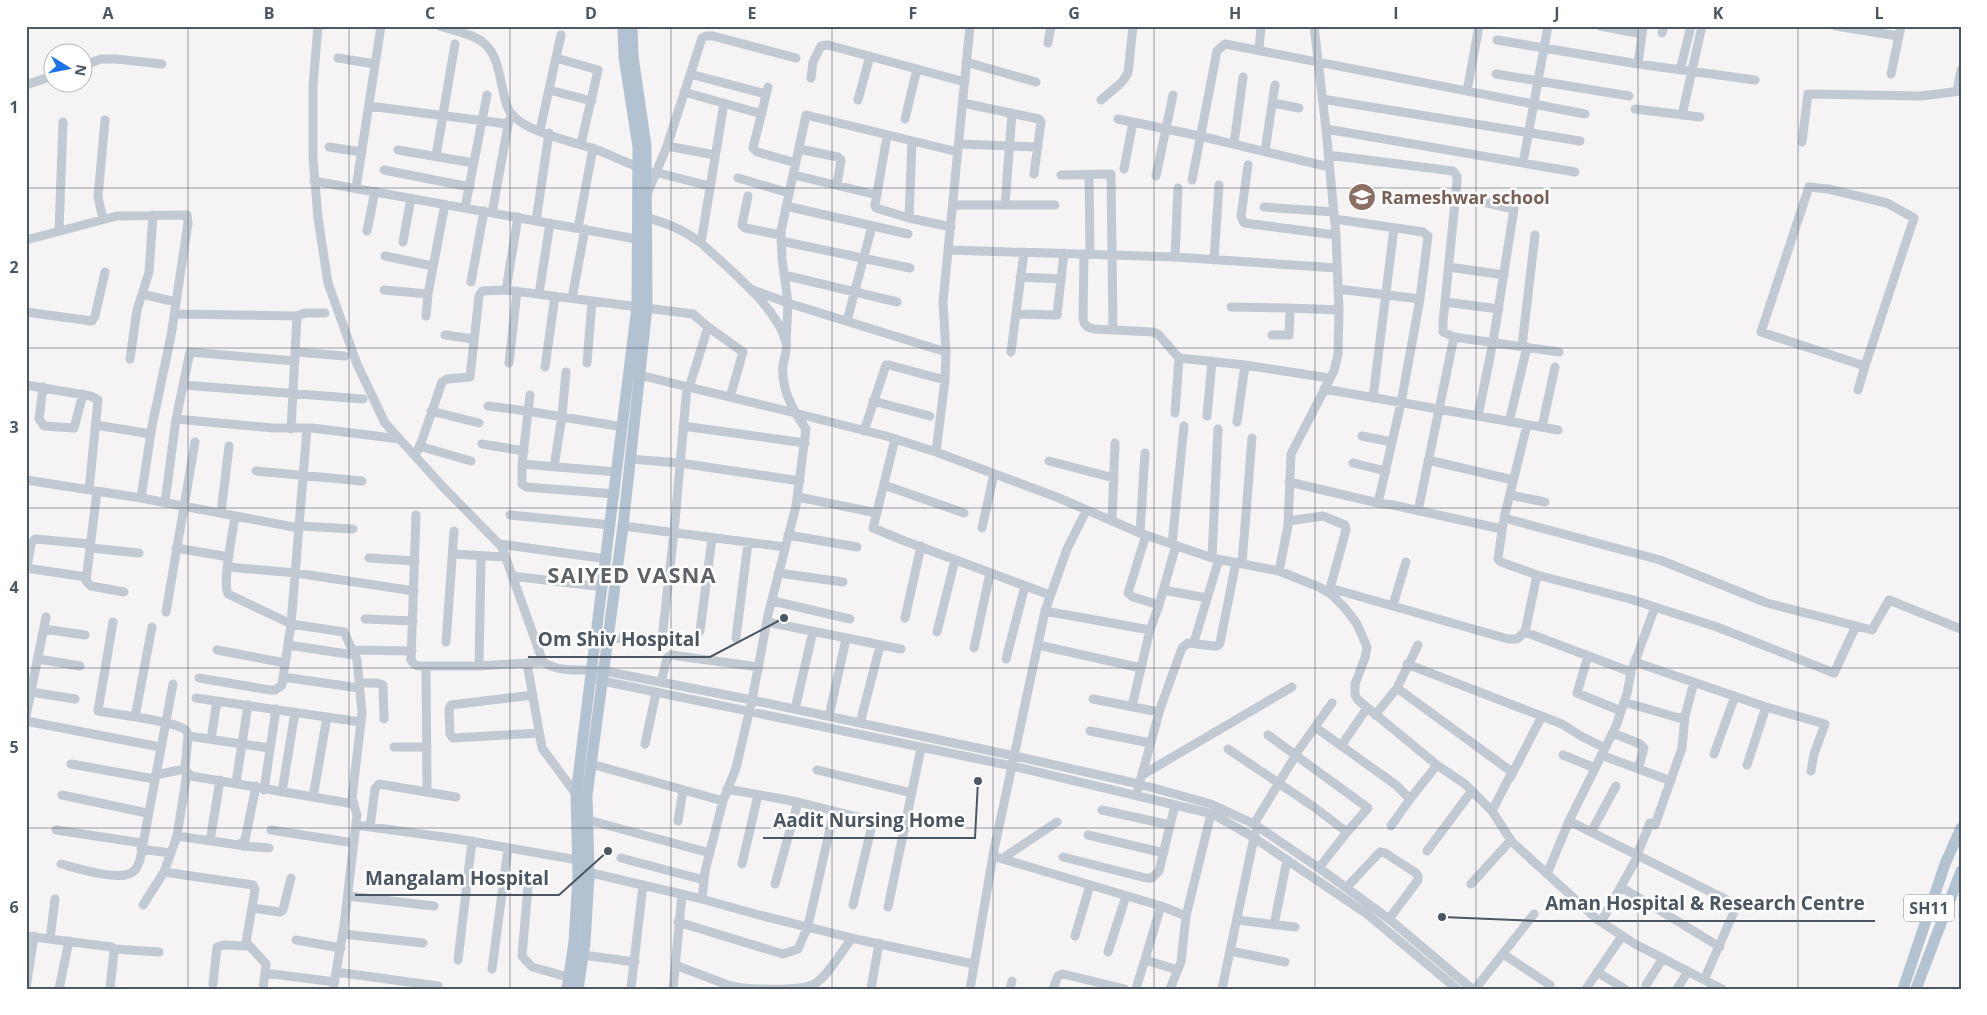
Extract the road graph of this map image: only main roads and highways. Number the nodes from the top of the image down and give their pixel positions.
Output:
1 (623, 26) edge
2 (632, 26) edge
3 (646, 169) junction
4 (643, 216) junction
5 (634, 374) junction
6 (617, 525) junction
7 (597, 675) junction
8 (1961, 828) edge
9 (581, 867) junction
10 (1961, 871) edge
11 (568, 983) edge
12 (578, 989) edge
13 (1903, 989) edge
14 (1916, 989) edge

1 - 3 main road
2 - 3 main road
3 - 4 main road
3 - 4 main road
4 - 5 main road
5 - 6 main road
5 - 6 main road
6 - 7 main road
6 - 7 main road
7 - 9 main road
7 - 9 main road
8 - 13 main road, SH11
9 - 11 main road
9 - 12 main road
10 - 14 main road, SH11

